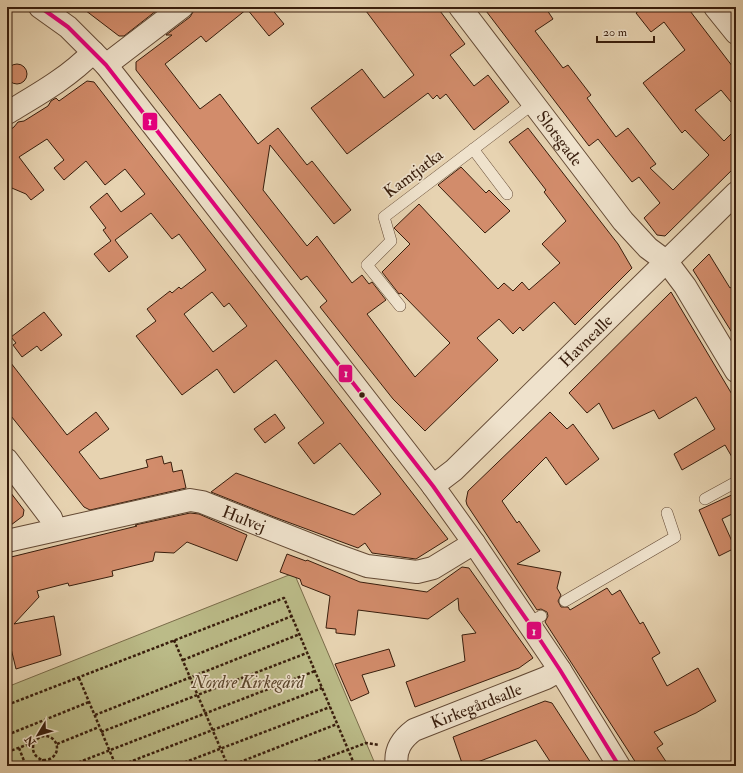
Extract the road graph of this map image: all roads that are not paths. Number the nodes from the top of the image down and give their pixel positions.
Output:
1 (40, 7) edge
2 (182, 7) edge
3 (460, 7) edge
4 (715, 7) edge
5 (736, 33) edge
6 (100, 58) junction
7 (534, 103) junction
8 (8, 112) edge
9 (473, 150) junction
10 (736, 193) edge
11 (507, 194) dead end
12 (667, 262) junction
13 (400, 306) dead end
14 (736, 371) edge
15 (7, 460) edge
16 (736, 482) edge
17 (433, 486) junction
18 (705, 499) dead end
19 (667, 513) dead end
20 (54, 530) junction
21 (7, 541) edge
22 (474, 543) junction
23 (565, 601) dead end
24 (560, 670) junction
25 (398, 757) edge
26 (619, 766) edge

1 - 6 street
2 - 6 street
3 - 7 street, Slotsgade
4 - 5 street
6 - 8 street
6 - 17 street
7 - 9 lane, Kamtjatka
7 - 12 street, Slotsgade
9 - 11 lane
9 - 13 lane, Kamtjatka
10 - 12 street, Havnealle
12 - 14 street, Slotsgade
12 - 17 street, Havnealle
15 - 20 street
16 - 18 lane
17 - 22 street
19 - 23 lane
20 - 21 street, Hulvej
20 - 22 street, Hulvej
22 - 24 street
24 - 25 street, Kirkegårdsalle
24 - 26 street

